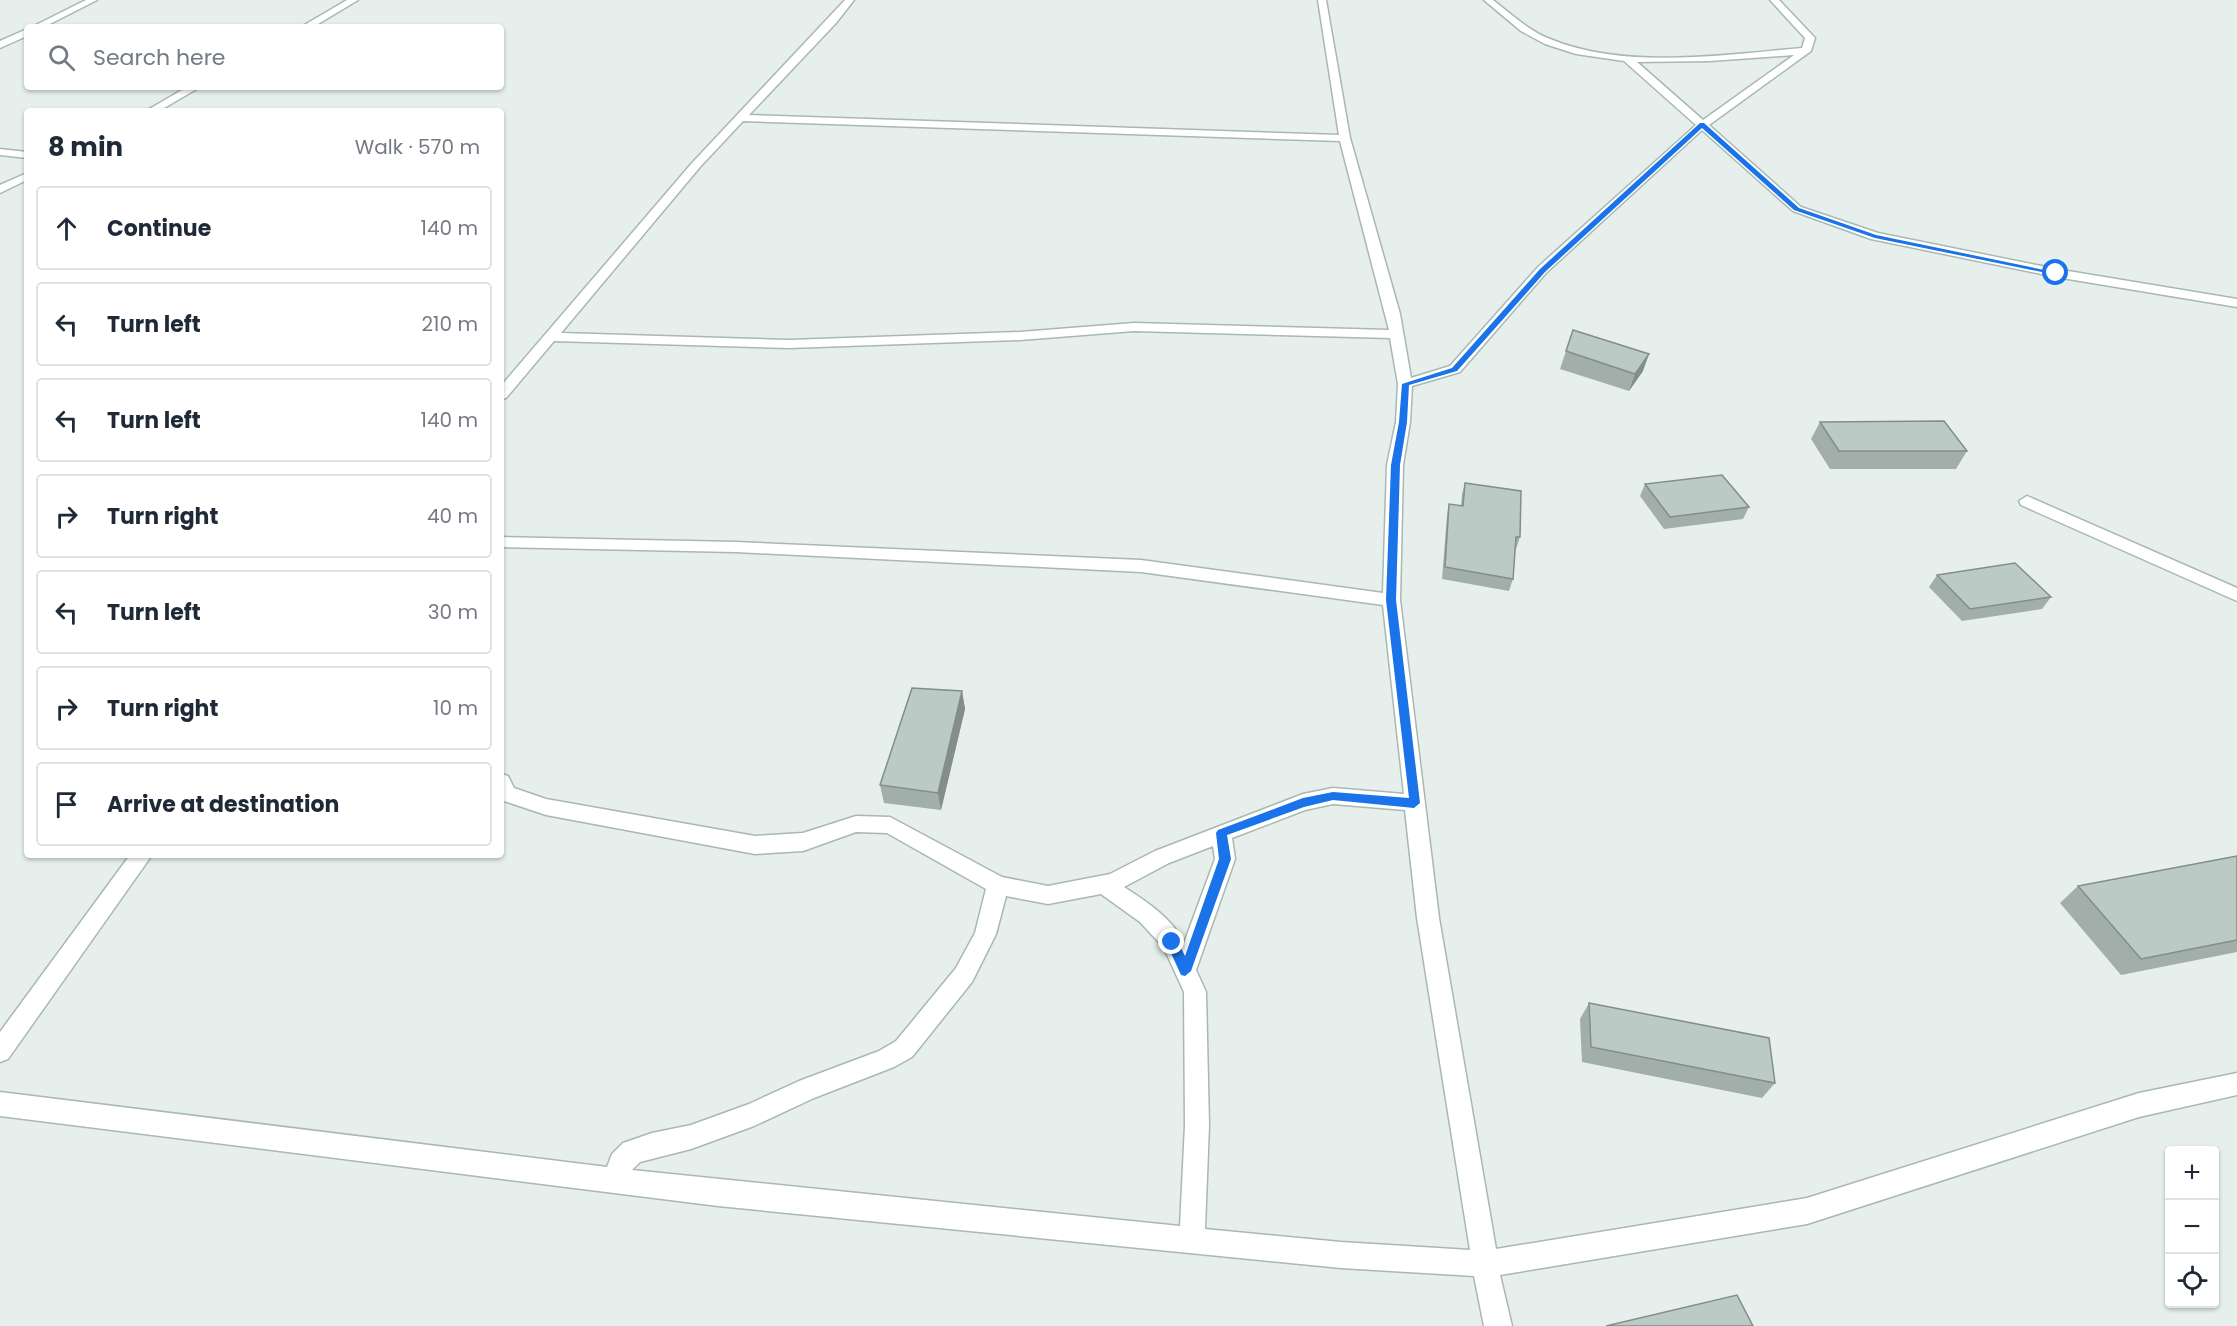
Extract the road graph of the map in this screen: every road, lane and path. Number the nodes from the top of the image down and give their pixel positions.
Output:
1 (93, 0) edge
2 (354, 0) edge
3 (850, 0) edge
4 (1322, 0) edge
5 (1488, 0) edge
6 (1774, 0) edge
7 (43, 24) edge
8 (311, 24) edge
9 (24, 33) edge
10 (0, 45) edge
11 (1806, 51) junction
12 (1628, 59) junction
13 (189, 90) edge
14 (156, 108) edge
15 (738, 118) junction
16 (1702, 125) junction
17 (1345, 138) junction
18 (0, 152) edge
19 (24, 155) edge
20 (24, 178) edge
21 (0, 190) edge
22 (2237, 303) edge
23 (1396, 334) junction
24 (550, 337) junction
25 (1406, 384) junction
26 (504, 391) edge
27 (2027, 501) dead end
28 (504, 542) edge
29 (2237, 595) edge
30 (1391, 600) junction
31 (504, 789) edge
32 (1414, 803) junction
33 (1221, 833) junction
34 (140, 858) edge
35 (1104, 884) junction
36 (998, 885) junction
37 (1185, 971) junction
38 (0, 1052) edge
39 (2237, 1084) edge
40 (0, 1104) edge
41 (614, 1180) junction
42 (1192, 1240) junction
43 (1485, 1264) junction
44 (1498, 1326) edge

1 - 7 street
2 - 8 street
3 - 15 street
4 - 17 street
5 - 12 street
6 - 11 street
9 - 10 street
11 - 12 street
11 - 16 street
12 - 16 street
13 - 14 street
15 - 17 street
15 - 24 street
16 - 22 street
16 - 25 street
17 - 23 street
18 - 19 street
20 - 21 street
23 - 24 street
23 - 25 street
24 - 26 street
25 - 30 street
27 - 29 street
28 - 30 street
30 - 32 street
31 - 36 street
32 - 33 street
32 - 43 street
33 - 35 street
33 - 37 street
34 - 38 street
35 - 36 street
35 - 37 street
36 - 41 street
37 - 42 street
39 - 43 street
40 - 41 street
41 - 42 street
42 - 43 street
43 - 44 street

